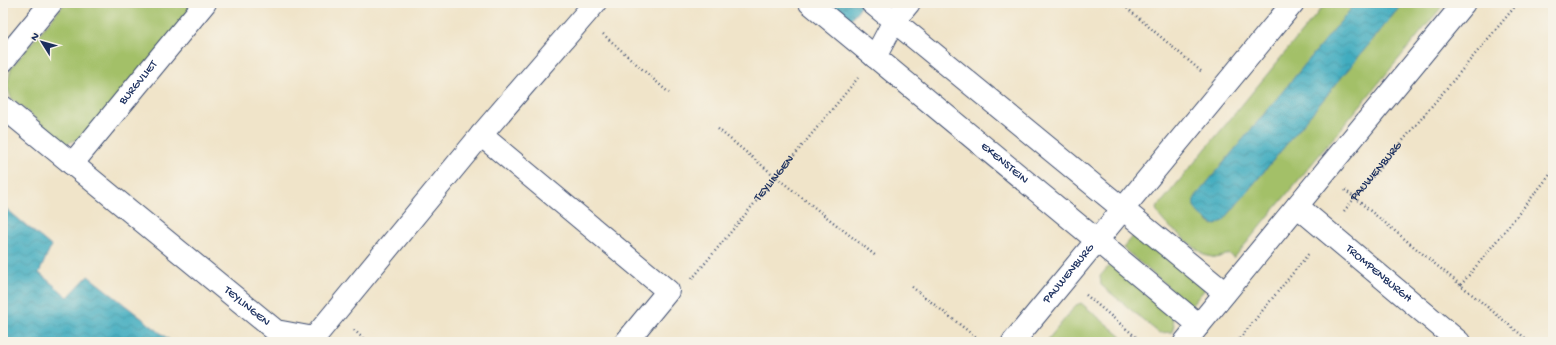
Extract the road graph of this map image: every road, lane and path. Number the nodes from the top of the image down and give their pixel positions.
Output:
1 (51, 3) edge
2 (205, 3) edge
3 (810, 3) edge
4 (872, 3) edge
5 (909, 3) edge
6 (1121, 3) edge
7 (1293, 3) edge
8 (1464, 3) edge
9 (1518, 3) edge
10 (589, 10) edge
11 (894, 21) junction
12 (875, 57) junction
13 (3, 61) edge
14 (1222, 89) junction
15 (669, 93) dead end
16 (3, 107) edge
17 (718, 129) dead end
18 (481, 135) junction
19 (72, 164) junction
20 (1553, 171) edge
21 (1324, 173) junction
22 (776, 177) junction
23 (1356, 198) junction
24 (1297, 206) junction
25 (1122, 209) junction
26 (1326, 232) junction
27 (1097, 240) junction
28 (876, 256) dead end
29 (1461, 285) junction
30 (912, 287) dead end
31 (668, 291) junction
32 (1084, 293) dead end
33 (1225, 293) junction
34 (1199, 325) junction
35 (626, 342) edge
36 (982, 342) edge
37 (1013, 342) edge
38 (1142, 342) edge
39 (1185, 342) edge
40 (1237, 342) edge
41 (1459, 342) edge
42 (1530, 342) edge

1 - 13 street
2 - 19 street, BURGVLIET
3 - 12 street, EKENSTEIN
4 - 11 street
5 - 11 street
6 - 14 path
7 - 14 street, PAUWENBURG
8 - 21 street
9 - 23 path, PAUWENBURG
10 - 15 path
10 - 18 street, TEYLINGEN
11 - 12 street
11 - 25 street
12 - 22 path, TEYLINGEN
12 - 27 street, EKENSTEIN
14 - 25 street, PAUWENBURG
16 - 19 street, TEYLINGEN
17 - 22 path
18 - 19 street, TEYLINGEN
18 - 31 street
20 - 29 path
21 - 23 path
21 - 24 street
22 - 28 path
22 - 31 path, TEYLINGEN
23 - 26 path, PAUWENBURG
23 - 29 path
24 - 26 street, TROMPENBURGH
24 - 33 street
25 - 27 street, PAUWENBURG
25 - 33 street
26 - 40 path, PAUWENBURG
26 - 41 street, TROMPENBURGH
27 - 34 street, EKENSTEIN
27 - 37 street, PAUWENBURG
29 - 42 path
30 - 36 path
31 - 35 street
32 - 38 path, PAUWENBURG
33 - 34 street
34 - 39 street

